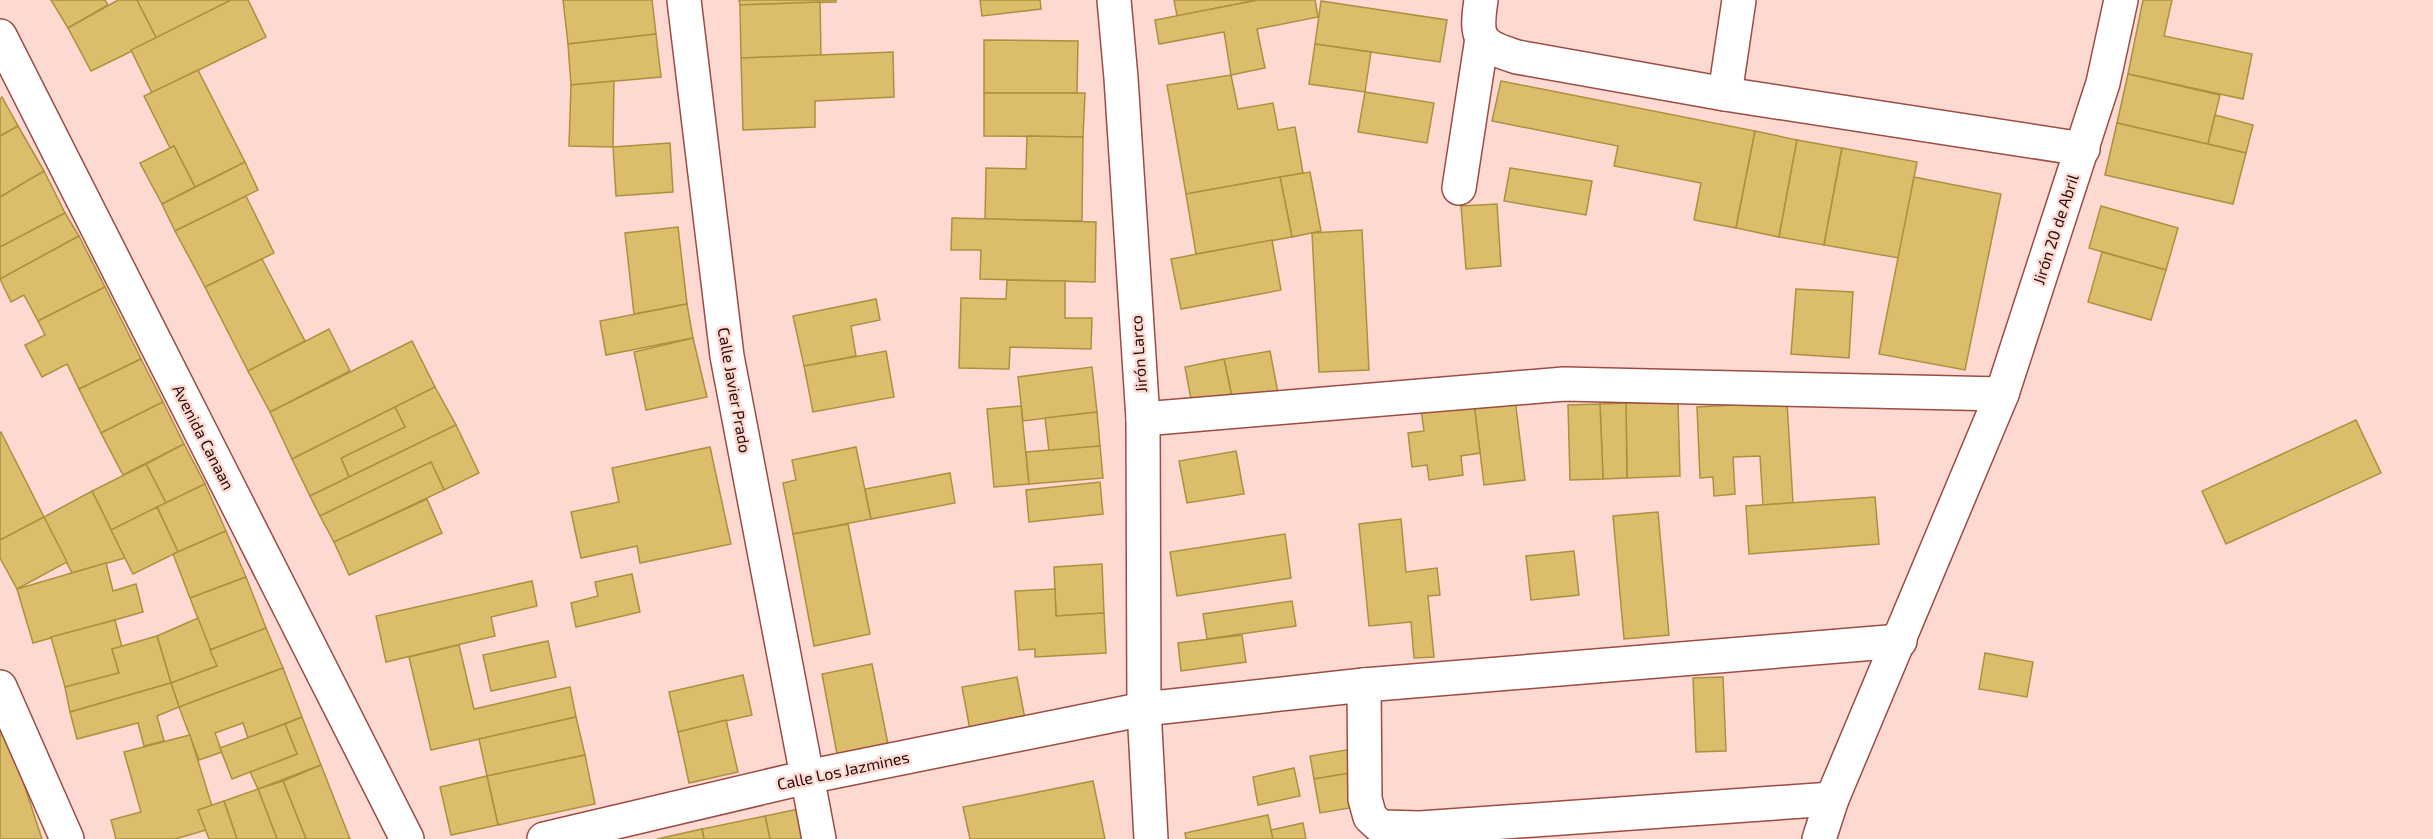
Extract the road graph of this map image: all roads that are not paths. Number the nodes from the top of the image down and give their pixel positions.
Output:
1 (684, 0) edge
2 (1114, 0) edge
3 (1481, 0) edge
4 (1739, 0) edge
5 (2121, 0) edge
6 (1482, 38) junction
7 (4, 52) edge
8 (1725, 94) junction
9 (2083, 149) junction
10 (1458, 188) dead end
11 (2002, 394) junction
12 (1143, 419) junction
13 (1900, 641) junction
14 (1364, 685) junction
15 (0, 687) edge
16 (1144, 709) junction
17 (807, 777) junction
18 (1832, 799) junction
19 (67, 839) edge
20 (407, 839) edge
21 (544, 839) edge
22 (819, 839) edge
23 (1150, 839) edge
24 (1819, 839) edge

1 - 17 street, Calle Javier Prado
2 - 12 street, Jirón Larco
3 - 6 street
4 - 8 street
5 - 9 street, Jirón 20 de Abril
6 - 8 street
6 - 10 street
7 - 20 street, Avenida Canaan
8 - 9 street
9 - 11 street, Jirón 20 de Abril
11 - 12 street
11 - 13 street, Jirón 20 de Abril
12 - 16 street, Jirón Larco
13 - 14 street, Calle Los Jazmines
13 - 18 street, Jirón 20 de Abril
14 - 16 street, Calle Los Jazmines
14 - 18 street
15 - 19 street
16 - 17 street, Calle Los Jazmines
16 - 23 street, Jirón Larco
17 - 21 street, Calle Los Jazmines
17 - 22 street, Calle Javier Prado
18 - 24 street, Jirón 20 de Abril

